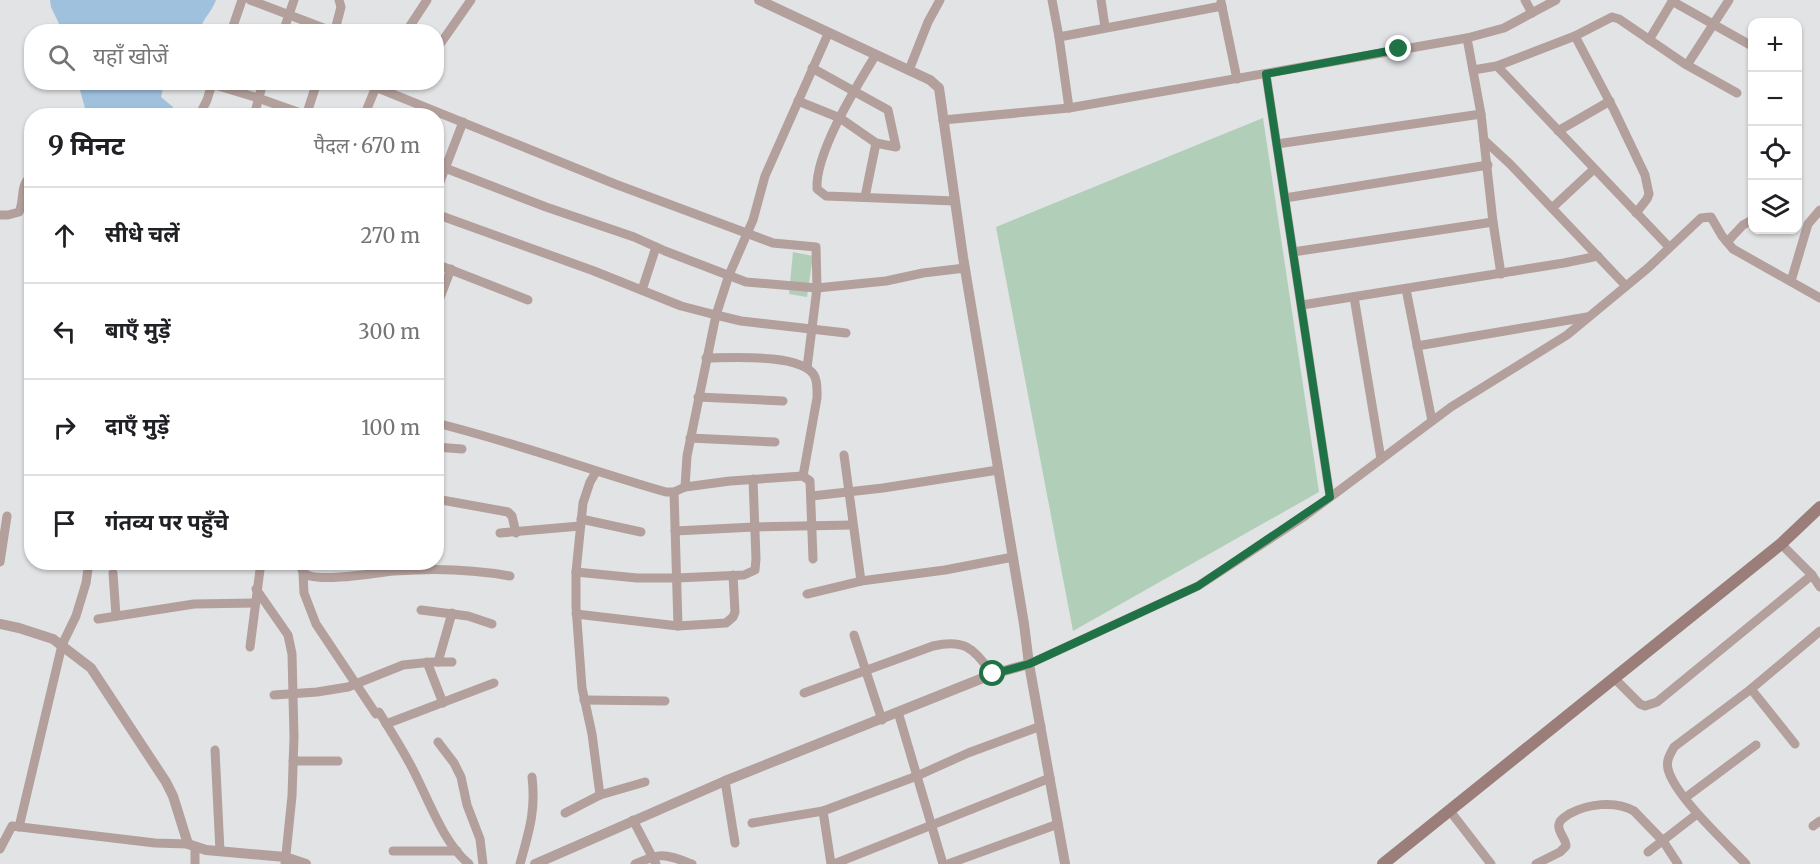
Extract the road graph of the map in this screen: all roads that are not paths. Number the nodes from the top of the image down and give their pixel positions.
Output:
1 (242, 0) edge
2 (250, 0) edge
3 (294, 0) edge
4 (339, 0) edge
5 (428, 0) edge
6 (471, 0) edge
7 (759, 0) edge
8 (940, 0) edge
9 (1052, 0) edge
10 (1101, 0) edge
11 (1525, 0) edge
12 (1556, 0) edge
13 (1729, 0) edge
14 (1672, 1) edge
15 (1221, 3) edge
16 (1532, 13) junction
17 (290, 14) junction
18 (234, 24) edge
19 (286, 24) edge
20 (316, 24) edge
21 (337, 24) edge
22 (412, 24) edge
23 (1712, 26) junction
24 (1106, 27) junction
25 (828, 34) junction
26 (1575, 36) junction
27 (1059, 37) junction
28 (1467, 38) junction
29 (444, 39) edge
30 (1649, 40) junction
31 (1748, 44) edge
32 (875, 56) junction
33 (1687, 65) junction
34 (1497, 66) junction
35 (812, 68) junction
36 (909, 70) junction
37 (1473, 70) junction
38 (1266, 74) junction
39 (1237, 79) junction
40 (208, 90) edge
41 (231, 90) edge
42 (260, 90) edge
43 (315, 90) edge
44 (375, 90) edge
45 (385, 90) edge
46 (854, 90) junction
47 (1737, 93) dead end
48 (258, 98) junction
49 (798, 101) junction
50 (1610, 101) junction
51 (204, 108) edge
52 (256, 108) edge
53 (287, 108) edge
54 (309, 108) edge
55 (367, 108) edge
56 (413, 108) edge
57 (1069, 108) junction
58 (1480, 114) junction
59 (444, 117) edge
60 (840, 118) junction
61 (943, 120) junction
62 (463, 122) junction
63 (1558, 130) junction
64 (1484, 140) junction
65 (876, 143) junction
66 (1277, 144) junction
67 (1488, 165) junction
68 (445, 168) joint
69 (1594, 169) junction
70 (24, 184) edge
71 (865, 197) junction
72 (1285, 198) junction
73 (955, 201) junction
74 (1552, 208) junction
75 (1820, 210) edge
76 (1636, 213) junction
77 (0, 214) edge
78 (444, 217) edge
79 (1493, 222) junction
80 (1748, 222) edge
81 (1802, 223) edge
82 (1808, 224) junction
83 (746, 232) junction
84 (1727, 242) junction
85 (656, 247) junction
86 (1669, 247) junction
87 (1293, 252) junction
88 (1598, 256) junction
89 (444, 267) edge
90 (965, 268) junction
91 (451, 269) junction
92 (1502, 274) junction
93 (729, 275) junction
94 (1791, 282) junction
95 (1626, 286) junction
96 (444, 287) edge
97 (817, 288) junction
98 (1406, 289) junction
99 (642, 290) junction
100 (1354, 297) junction
101 (1820, 298) edge
102 (528, 300) dead end
103 (1302, 305) junction
104 (716, 315) junction
105 (1587, 317) junction
106 (810, 330) junction
107 (846, 333) dead end
108 (1417, 346) junction
109 (706, 358) junction
110 (807, 368) junction
111 (698, 397) junction
112 (783, 401) dead end
113 (1432, 421) junction
114 (444, 425) edge
115 (690, 438) junction
116 (775, 442) dead end
117 (444, 448) edge
118 (462, 449) dead end
119 (844, 455) dead end
120 (1381, 459) junction
121 (998, 470) junction
122 (596, 472) junction
123 (803, 476) junction
124 (753, 479) junction
125 (685, 487) junction
126 (674, 492) junction
127 (848, 493) junction
128 (812, 496) junction
129 (1330, 497) junction
130 (444, 500) edge
131 (1820, 507) edge
132 (7, 516) dead end
133 (581, 522) junction
134 (852, 525) junction
135 (812, 526) junction
136 (754, 527) junction
137 (675, 531) junction
138 (641, 532) dead end
139 (500, 533) dead end
140 (516, 533) junction
141 (1781, 544) junction
142 (1013, 557) junction
143 (813, 559) dead end
144 (0, 562) edge
145 (88, 570) edge
146 (260, 570) edge
147 (302, 570) edge
148 (576, 572) junction
149 (113, 573) dead end
150 (303, 573) junction
151 (733, 575) junction
152 (1812, 575) junction
153 (510, 576) dead end
154 (676, 578) junction
155 (861, 581) junction
156 (1820, 587) edge
157 (256, 589) junction
158 (807, 594) dead end
159 (255, 603) junction
160 (421, 610) dead end
161 (452, 613) junction
162 (576, 614) junction
163 (117, 616) junction
164 (98, 619) dead end
165 (0, 624) edge
166 (492, 624) dead end
167 (678, 626) junction
168 (1820, 631) edge
169 (854, 635) dead end
170 (62, 645) junction
171 (250, 647) dead end
172 (427, 662) junction
173 (438, 662) junction
174 (452, 662) dead end
175 (1029, 664) junction
176 (866, 671) junction
177 (993, 674) junction
178 (1614, 678) junction
179 (494, 683) dead end
180 (360, 684) junction
181 (1751, 689) junction
182 (804, 693) dead end
183 (293, 694) junction
184 (274, 695) dead end
185 (584, 700) junction
186 (665, 701) dead end
187 (443, 703) junction
188 (898, 712) junction
189 (882, 720) junction
190 (386, 724) junction
191 (1041, 726) junction
192 (438, 742) dead end
193 (1795, 744) dead end
194 (1756, 746) dead end
195 (215, 750) dead end
196 (293, 761) junction
197 (338, 761) dead end
198 (917, 776) junction
199 (531, 777) dead end
200 (1050, 778) junction
201 (725, 781) junction
202 (645, 782) dead end
203 (600, 795) junction
204 (1685, 798) junction
205 (823, 811) junction
206 (1450, 811) junction
207 (565, 813) dead end
208 (1697, 813) junction
209 (633, 820) junction
210 (0, 823) edge
211 (752, 823) dead end
212 (1058, 824) junction
213 (933, 825) junction
214 (15, 826) junction
215 (1662, 841) junction
216 (735, 843) dead end
217 (192, 846) junction
218 (0, 849) edge
219 (220, 851) junction
220 (393, 851) dead end
221 (457, 851) junction
222 (1648, 852) dead end
223 (654, 860) edge
224 (285, 861) edge
225 (1488, 863) edge
226 (195, 864) edge
227 (306, 864) edge
228 (469, 864) edge
229 (483, 864) edge
230 (520, 864) edge
231 (535, 864) edge
232 (635, 864) edge
233 (692, 864) edge
234 (833, 864) edge
235 (943, 864) edge
236 (948, 864) edge
237 (1065, 864) edge
238 (1383, 864) edge
239 (1536, 864) edge
240 (1678, 864) edge
241 (1746, 864) edge

1 - 18 street
2 - 17 street
3 - 17 street
4 - 21 street
5 - 22 street
6 - 29 street
7 - 25 street
8 - 36 street
9 - 27 street
10 - 24 street
11 - 16 street
12 - 16 street
13 - 23 street
14 - 23 street
14 - 30 street
15 - 24 street
15 - 39 street
16 - 28 street
17 - 19 street
17 - 20 street
23 - 31 street
23 - 33 street
24 - 27 street
25 - 32 street
25 - 35 street
26 - 30 street
26 - 34 street
26 - 50 street
27 - 57 street
28 - 37 street
28 - 38 street
30 - 33 street
32 - 36 street
32 - 46 street
33 - 47 street
34 - 37 street
34 - 63 street
35 - 46 street
35 - 49 street
36 - 61 street
37 - 58 street
38 - 39 street
38 - 66 street
39 - 57 street
40 - 51 street
41 - 48 street
42 - 48 street
43 - 54 street
44 - 55 street
45 - 56 street
46 - 60 street
46 - 65 street
48 - 52 street
48 - 53 street
49 - 60 street
49 - 83 street
50 - 63 street
50 - 76 street
57 - 61 street
58 - 64 street
58 - 66 street
59 - 62 street
60 - 65 street
60 - 71 street
61 - 73 street
62 - 68 street
62 - 83 street
63 - 69 street
64 - 67 street
64 - 74 street
65 - 71 street
66 - 72 street
67 - 72 street
67 - 79 street
68 - 85 street
69 - 74 street
69 - 76 street
70 - 77 street
71 - 73 street
72 - 87 street
73 - 90 street
74 - 88 street
75 - 82 street
76 - 86 street
78 - 99 street
79 - 87 street
79 - 92 street
80 - 84 street
81 - 82 street
82 - 94 street
83 - 93 street
83 - 97 street
84 - 86 street
84 - 94 street
85 - 93 street
85 - 99 street
86 - 95 street
87 - 103 street
88 - 92 street
88 - 95 street
89 - 91 street
90 - 97 street
90 - 121 street
91 - 96 street
91 - 102 street
92 - 98 street
93 - 97 street
93 - 104 street
94 - 101 street
95 - 105 street
97 - 106 street
98 - 100 street
98 - 108 street
99 - 104 street
100 - 103 street
100 - 120 street
103 - 129 street
104 - 106 street
104 - 109 street
105 - 108 street
105 - 113 street
106 - 107 street
106 - 110 street
108 - 113 street
109 - 110 street
109 - 111 street
110 - 123 street
111 - 112 street
111 - 115 street
113 - 120 street
114 - 122 street
115 - 116 street
115 - 125 street
117 - 118 street
119 - 127 street
120 - 129 street
121 - 127 street
121 - 142 street
122 - 126 street
122 - 133 street
123 - 124 street
123 - 128 street
124 - 125 street
124 - 136 street
125 - 126 street
126 - 137 street
127 - 128 street
127 - 134 street
128 - 135 street
129 - 175 street
130 - 140 street
131 - 141 main road
132 - 144 street
133 - 138 street
133 - 140 street
133 - 148 street
134 - 135 street
134 - 155 street
135 - 136 street
135 - 143 street
136 - 137 street
136 - 151 street
137 - 154 street
139 - 140 street
141 - 152 street
141 - 178 main road
142 - 155 street
142 - 175 street
145 - 170 street
146 - 157 street
147 - 150 street
148 - 154 street
148 - 162 street
149 - 163 street
150 - 153 street
150 - 180 street
151 - 154 street
151 - 167 street
152 - 156 street
152 - 178 street
154 - 167 street
155 - 158 street
157 - 159 street
157 - 183 street
159 - 163 street
159 - 171 street
160 - 161 street
161 - 166 street
161 - 173 street
162 - 167 street
162 - 185 street
163 - 164 street
165 - 170 street
168 - 181 street
169 - 176 street
170 - 214 street
170 - 217 street
172 - 173 street
172 - 180 street
172 - 187 street
173 - 174 street
175 - 177 street
175 - 191 street
176 - 177 street
176 - 182 street
176 - 189 street
177 - 188 street
178 - 206 main road
179 - 187 street
180 - 183 street
180 - 190 street
181 - 193 street
181 - 204 street
183 - 184 street
183 - 196 street
185 - 186 street
185 - 203 street
187 - 190 street
188 - 189 street
188 - 198 street
189 - 201 street
190 - 221 street
191 - 198 street
191 - 200 street
192 - 229 street
194 - 204 street
195 - 219 street
196 - 197 street
196 - 224 street
198 - 205 street
198 - 213 street
199 - 230 street
200 - 212 street
200 - 213 street
201 - 209 street
201 - 216 street
202 - 203 street
203 - 207 street
204 - 208 street
205 - 211 street
205 - 234 street
206 - 225 street
206 - 238 main road
208 - 215 street
208 - 241 street
209 - 223 street
209 - 231 street
210 - 214 street
212 - 236 street
212 - 237 street
213 - 234 street
213 - 235 street
214 - 217 street
214 - 218 street
215 - 222 street
215 - 239 street
215 - 240 street
217 - 219 street
217 - 226 street
219 - 224 street
220 - 221 street
221 - 228 street
223 - 232 street
223 - 233 street
224 - 227 street

